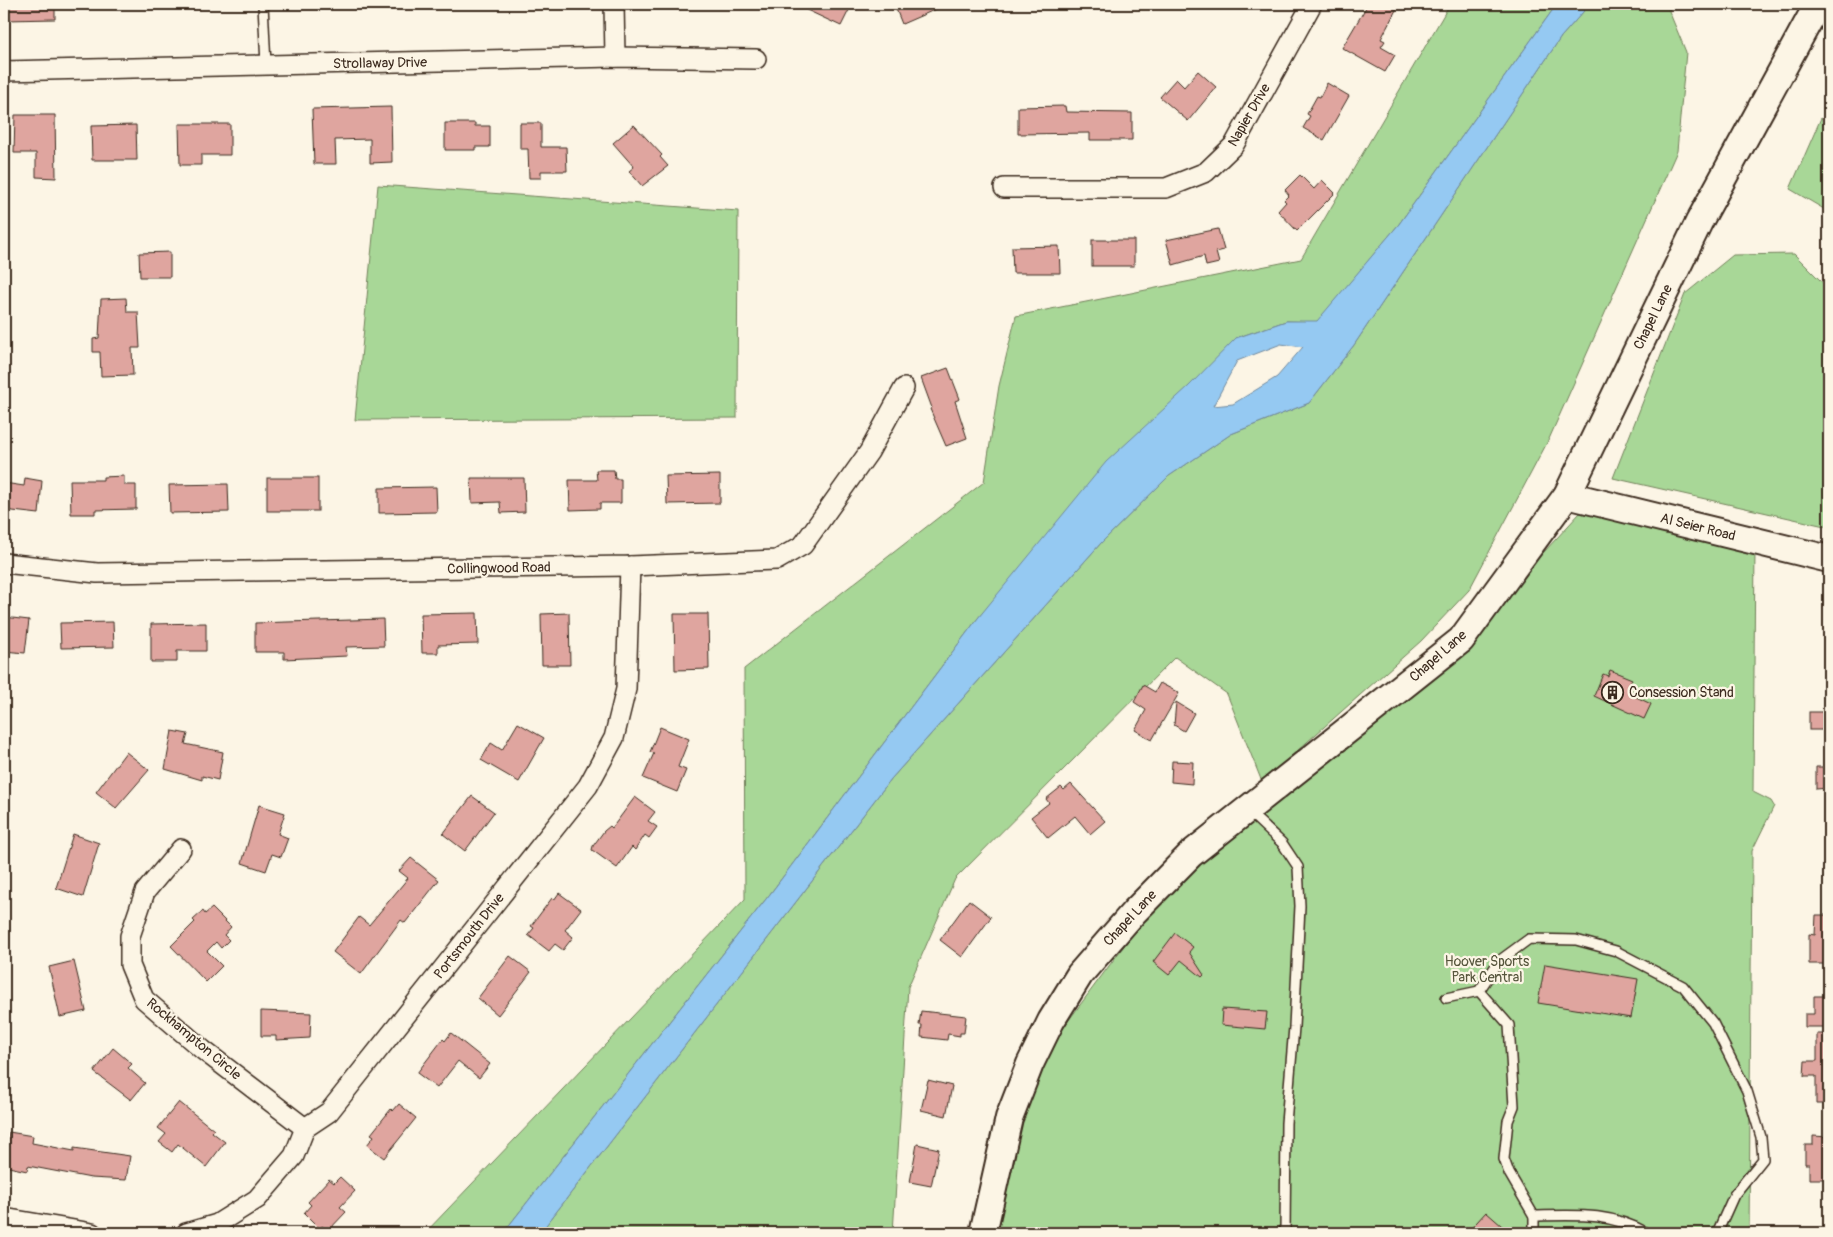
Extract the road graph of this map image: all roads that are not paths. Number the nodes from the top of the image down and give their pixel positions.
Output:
1 (263, 4) edge
2 (614, 4) edge
3 (1312, 4) edge
4 (1818, 4) edge
5 (615, 57) junction
6 (756, 60) dead end
7 (266, 66) junction
8 (4, 71) edge
9 (1004, 188) dead end
10 (904, 388) dead end
11 (1567, 495) junction
12 (1829, 559) edge
13 (4, 563) edge
14 (630, 566) junction
15 (1247, 810) junction
16 (181, 849) dead end
17 (1479, 991) junction
18 (1446, 998) dead end
19 (304, 1128) junction
20 (1534, 1216) junction
21 (4, 1218) edge
22 (92, 1233) edge
23 (186, 1233) edge
24 (983, 1233) edge
25 (1286, 1233) edge
26 (1534, 1233) edge
27 (1647, 1233) edge
28 (1717, 1233) edge

1 - 7 lane
2 - 5 street
3 - 9 street, Napier Drive
4 - 11 street, Chapel Lane
5 - 6 street, Strollaway Drive
5 - 7 street, Strollaway Drive
7 - 8 street, Strollaway Drive
10 - 14 street, Collingwood Road
11 - 12 street, Al Seier Road
11 - 15 street, Chapel Lane
13 - 14 street, Collingwood Road
14 - 19 street, Portsmouth Drive
15 - 24 street, Chapel Lane
15 - 25 lane
16 - 19 street, Rockhampton Circle
17 - 18 lane
17 - 20 lane
17 - 28 lane
19 - 23 street
20 - 26 lane
20 - 27 lane
21 - 22 street

